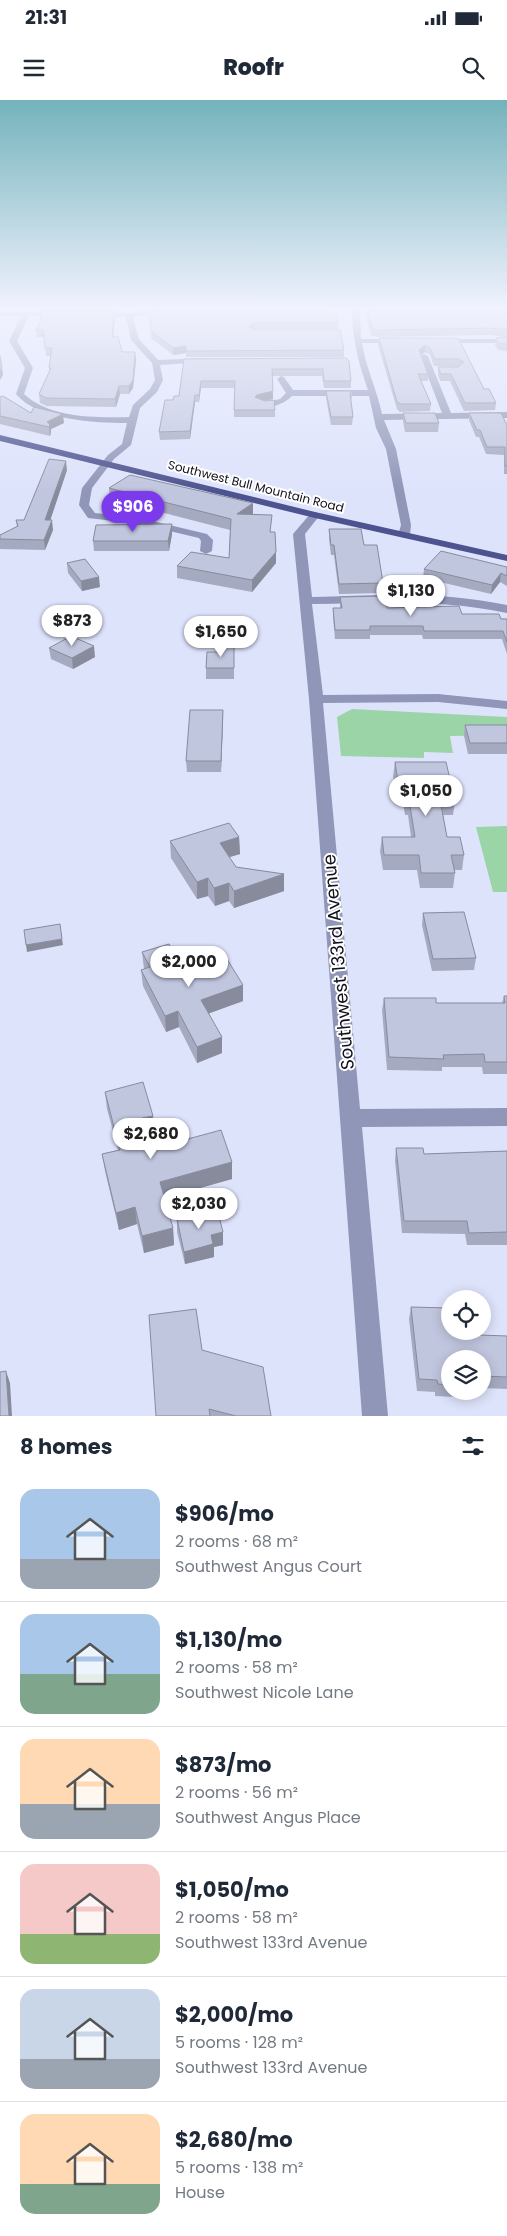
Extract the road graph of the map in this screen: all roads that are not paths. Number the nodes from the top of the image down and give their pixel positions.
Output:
1 (28, 369) edge
2 (158, 369) edge
3 (365, 369) edge
4 (435, 369) edge
5 (281, 379) edge
6 (290, 393) junction
7 (373, 393) junction
8 (261, 404) edge
9 (507, 415) edge
10 (378, 417) junction
11 (448, 417) junction
12 (131, 420) junction
13 (0, 438) edge
14 (107, 464) junction
15 (315, 515) junction
16 (404, 535) junction
17 (206, 551) dead end
18 (507, 558) edge
19 (305, 601) junction
20 (507, 609) edge
21 (316, 698) junction
22 (507, 705) edge
23 (507, 1117) edge
24 (352, 1118) junction
25 (375, 1416) edge

1 - 12 street
2 - 12 street
3 - 7 street
4 - 11 street
5 - 6 street
6 - 7 street
6 - 8 street
7 - 10 street
9 - 11 street
10 - 11 street
10 - 16 street
12 - 14 street
13 - 14 main road, Southwest Bull Mountain Road
14 - 15 main road, Southwest Bull Mountain Road
14 - 17 street
15 - 16 main road, Southwest Bull Mountain Road
15 - 19 street, Southwest 133rd Avenue
16 - 18 main road, Southwest Bull Mountain Road
19 - 20 street
19 - 21 street, Southwest 133rd Avenue
21 - 22 street
21 - 24 street, Southwest 133rd Avenue
23 - 24 street
24 - 25 street, Southwest 133rd Avenue

